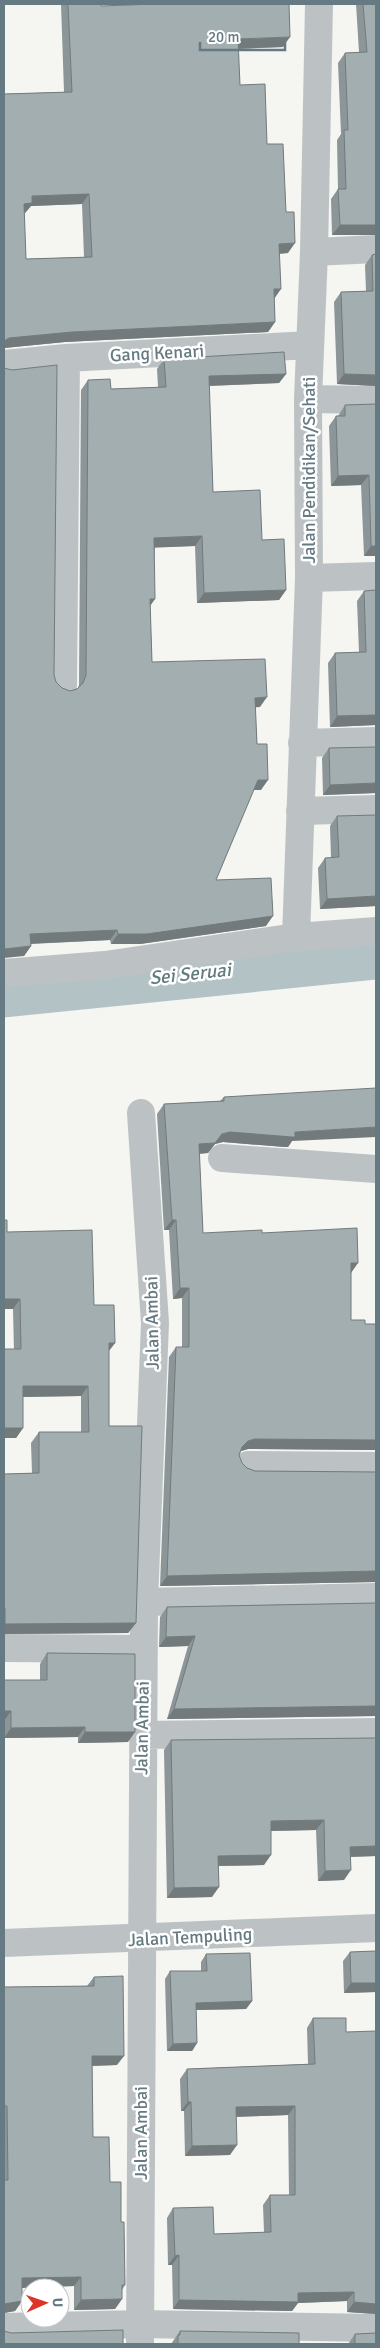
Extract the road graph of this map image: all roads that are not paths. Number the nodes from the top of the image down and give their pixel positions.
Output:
1 (319, 4) edge
2 (376, 249) edge
3 (314, 252) junction
4 (310, 345) junction
5 (66, 358) junction
6 (4, 364) edge
7 (308, 398) junction
8 (376, 400) edge
9 (376, 576) edge
10 (309, 578) junction
11 (63, 685) dead end
12 (376, 741) edge
13 (302, 743) junction
14 (376, 809) edge
15 (300, 811) junction
16 (376, 931) edge
17 (296, 937) junction
18 (4, 973) edge
19 (140, 1112) dead end
20 (222, 1158) dead end
21 (376, 1169) edge
22 (248, 1465) dead end
23 (376, 1466) edge
24 (376, 1597) edge
25 (144, 1602) junction
26 (4, 1648) edge
27 (143, 1649) junction
28 (376, 1732) edge
29 (142, 1735) junction
30 (376, 1928) edge
31 (142, 1939) junction
32 (4, 1943) edge
33 (4, 2327) edge
34 (376, 2328) edge
35 (140, 2334) edge

1 - 3 street, Jalan Pendidikan/Sehati
2 - 3 street
3 - 4 street, Jalan Pendidikan/Sehati
4 - 5 street, Gang Kenari
4 - 7 street, Jalan Pendidikan/Sehati
5 - 6 street, Gang Kenari
5 - 11 street
7 - 8 street
7 - 10 street, Jalan Pendidikan/Sehati
9 - 10 street
10 - 13 street, Jalan Pendidikan/Sehati
12 - 13 street
13 - 15 street, Jalan Pendidikan/Sehati
14 - 15 street
15 - 17 street, Jalan Pendidikan/Sehati
16 - 17 street
17 - 18 street
19 - 25 street, Jalan Ambai
20 - 21 street
22 - 23 street
24 - 25 street
25 - 27 street, Jalan Ambai
26 - 27 street
27 - 29 street, Jalan Ambai
28 - 29 street
29 - 31 street, Jalan Ambai
30 - 31 street, Jalan Tempuling
31 - 32 street, Jalan Tempuling
31 - 35 street, Jalan Ambai
33 - 35 street
34 - 35 street

